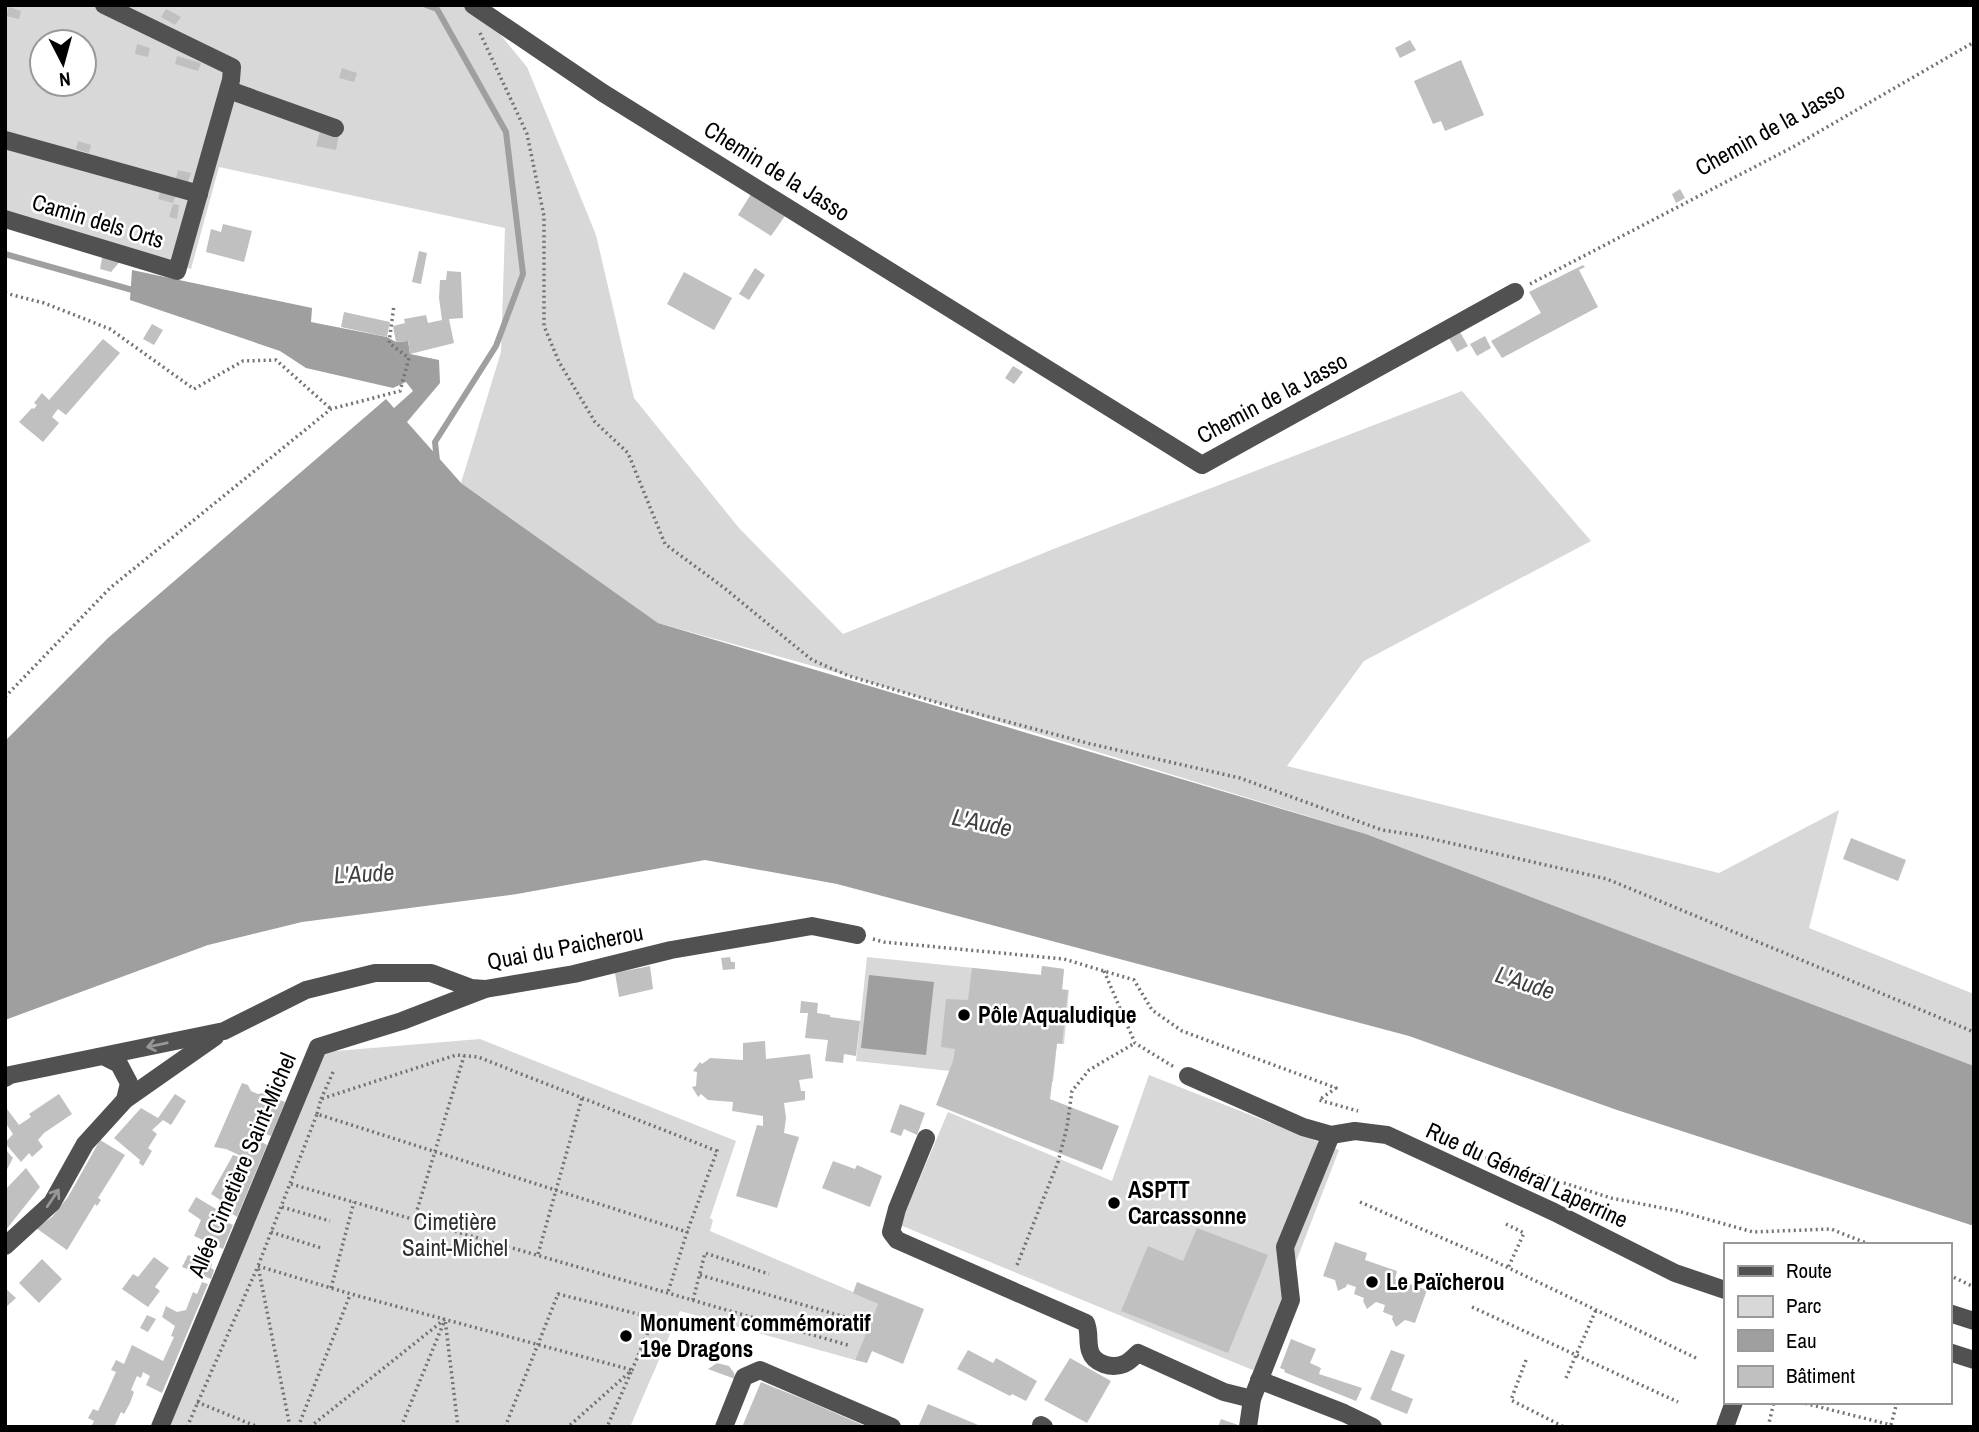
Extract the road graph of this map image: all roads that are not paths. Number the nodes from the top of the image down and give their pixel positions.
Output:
1 (104, 5) edge
2 (473, 5) edge
3 (229, 90) junction
4 (335, 128) dead end
5 (5, 140) edge
6 (199, 194) junction
7 (5, 219) edge
8 (1515, 292) road end
9 (857, 935) road end
10 (485, 989) junction
11 (223, 1031) junction
12 (105, 1057) junction
13 (1188, 1076) road end
14 (5, 1078) edge
15 (125, 1100) junction
16 (1331, 1135) junction
17 (926, 1138) dead end
18 (5, 1246) edge
19 (1724, 1290) edge
20 (1951, 1314) edge
21 (1974, 1321) edge
22 (1951, 1353) edge
23 (1974, 1360) edge
24 (1259, 1380) junction
25 (1252, 1399) junction
26 (1733, 1404) edge
27 (160, 1427) edge
28 (724, 1427) edge
29 (892, 1427) edge
30 (1248, 1427) edge
31 (1373, 1427) edge
32 (1725, 1427) edge

1 - 3 street
2 - 8 street, Chemin de la Jasso
3 - 4 street
3 - 6 street
5 - 6 street
6 - 7 street, Camin dels Orts
9 - 10 street, Quai du Paicherou
10 - 11 street, Quai du Paicherou
10 - 27 street, Allée Cimetière Saint-Michel
11 -> 12 street, Quai du Paicherou
11 - 15 street
12 - 14 street, Quai du Paicherou
12 - 15 street
13 - 16 street, Rue du Général Laperrine
18 -> 15 street
16 - 19 street, Rue du Général Laperrine
16 - 24 street
17 - 25 street
20 - 21 street
22 - 23 street
24 - 25 street
24 - 31 street
25 - 30 street
26 - 32 street
28 - 29 street

